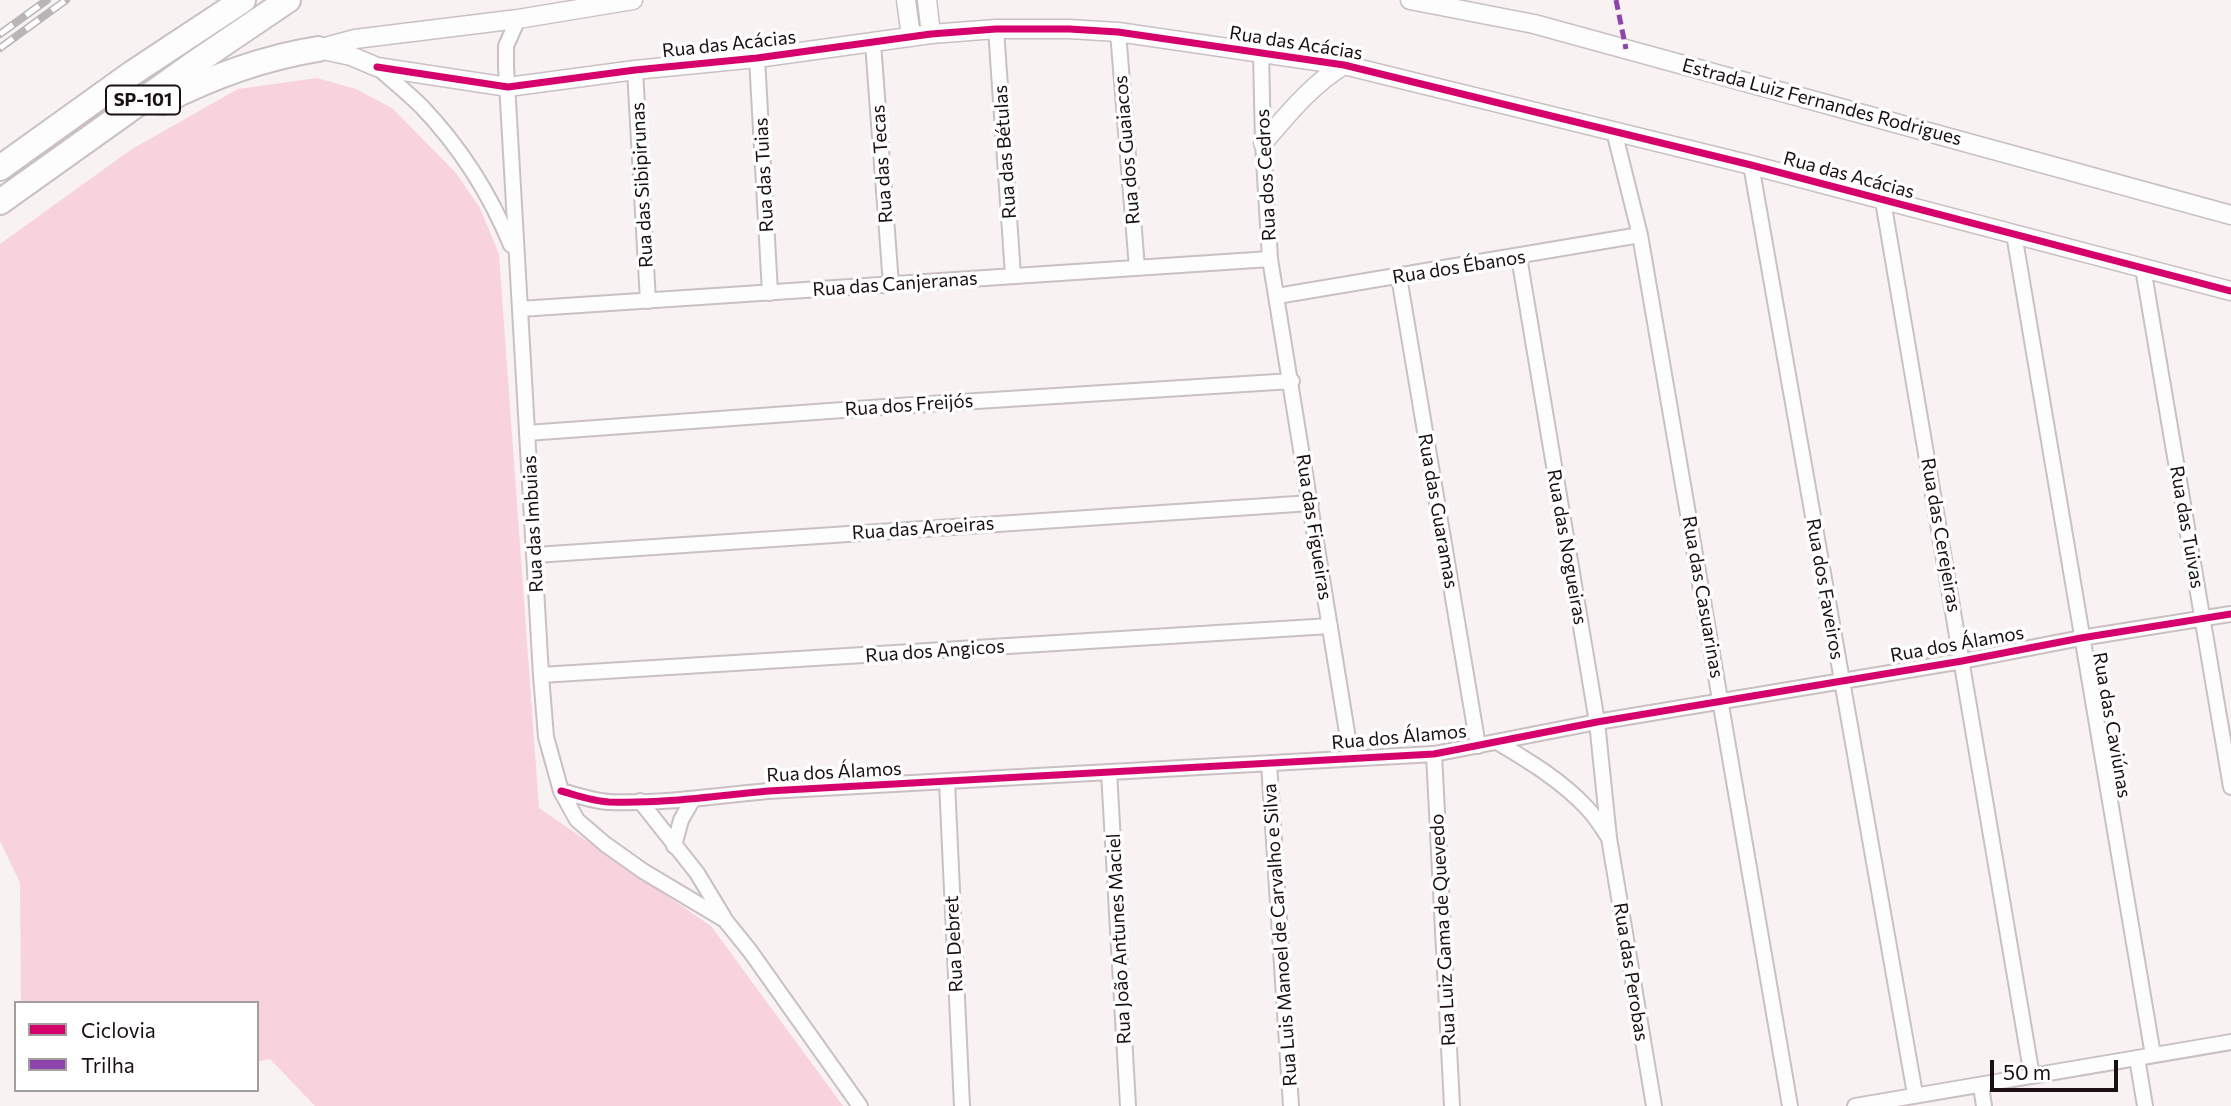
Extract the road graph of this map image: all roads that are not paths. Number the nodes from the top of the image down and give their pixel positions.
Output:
1 (243, 0) edge
2 (288, 0) edge
3 (634, 0) edge
4 (906, 0) edge
5 (927, 0) edge
6 (1410, 0) edge
7 (518, 19) junction
8 (996, 29) junction
9 (1118, 32) junction
10 (931, 33) junction
11 (911, 37) junction
12 (873, 43) junction
13 (318, 49) junction
14 (1261, 53) junction
15 (757, 58) junction
16 (1344, 65) junction
17 (377, 67) junction
18 (635, 70) junction
19 (508, 87) junction
20 (1614, 131) junction
21 (1263, 143) junction
22 (70, 153) junction
23 (1751, 165) junction
24 (0, 168) edge
25 (1883, 201) junction
26 (0, 202) edge
27 (2231, 215) edge
28 (2014, 234) junction
29 (1640, 235) junction
30 (516, 256) junction
31 (1519, 257) junction
32 (1270, 259) junction
33 (1137, 268) junction
34 (2143, 268) junction
35 (1013, 275) junction
36 (1399, 276) junction
37 (891, 285) junction
38 (2231, 291) edge
39 (770, 293) junction
40 (1277, 296) junction
41 (648, 300) junction
42 (520, 309) junction
43 (1292, 381) junction
44 (527, 433) junction
45 (1311, 503) junction
46 (535, 555) junction
47 (2231, 614) edge
48 (2203, 618) junction
49 (1330, 626) junction
50 (2081, 638) junction
51 (1962, 661) junction
52 (541, 675) junction
53 (1842, 680) junction
54 (1721, 701) junction
55 (1597, 722) junction
56 (1497, 742) junction
57 (1478, 746) junction
58 (1434, 754) junction
59 (1351, 757) junction
60 (1269, 764) junction
61 (1109, 772) junction
62 (947, 782) junction
63 (2231, 787) edge
64 (561, 791) junction
65 (693, 799) junction
66 (640, 801) junction
67 (1609, 838) junction
68 (674, 846) junction
69 (725, 920) junction
70 (2231, 1042) edge
71 (2153, 1055) junction
72 (2137, 1058) junction
73 (2032, 1076) junction
74 (1981, 1086) junction
75 (1915, 1094) junction
76 (860, 1106) edge
77 (962, 1106) edge
78 (1128, 1106) edge
79 (1290, 1106) edge
80 (1452, 1106) edge
81 (1654, 1106) edge
82 (1790, 1106) edge
83 (1855, 1106) edge
84 (1984, 1106) edge
85 (2146, 1106) edge

1 - 24 highway, SP-101
2 - 22 highway, SP-101
3 - 7 street
4 - 11 street
5 - 10 street
6 - 27 street, Estrada Luiz Fernandes Rodrigues
7 - 13 street
7 - 19 street, Rua das Imbuias
8 - 9 street, Rua das Acácias
8 - 10 street, Rua das Acácias
8 - 35 street, Rua das Bétulas
9 - 14 street, Rua das Acácias
9 - 33 street, Rua dos Guaiacos
10 - 11 street, Rua das Acácias
11 - 12 street, Rua das Acácias
12 - 15 street, Rua das Acácias
12 - 37 street, Rua das Tecas
13 - 17 street, Rua das Imbuias
13 - 22 highway
14 - 16 street, Rua das Acácias
14 - 21 street, Rua dos Cedros
15 - 18 street, Rua das Acácias
15 - 39 street, Rua das Tuias
16 - 20 street, Rua das Acácias
16 - 21 street
17 - 19 street, Rua das Acácias
17 - 30 street, Rua das Imbuias
18 - 19 street, Rua das Acácias
18 - 41 street, Rua das Sibipirunas
19 - 30 street, Rua das Imbuias
20 - 23 street, Rua das Acácias
20 - 29 street, Rua das Casuarinas
21 - 32 street, Rua dos Cedros
22 - 26 highway, SP-101
23 - 25 street, Rua das Acácias
23 - 53 street, Rua dos Faveiros
25 - 28 street, Rua das Acácias
25 - 51 street, Rua das Cerejeiras
28 - 34 street, Rua das Acácias
28 - 50 street, Rua das Caviúnas
29 - 31 street, Rua dos Ébanos
29 - 54 street, Rua das Casuarinas
30 - 42 street, Rua das Imbuias
31 - 36 street, Rua dos Ébanos
31 - 55 street, Rua das Nogueiras
32 - 33 street, Rua das Canjeranas
32 - 40 street, Rua dos Cedros
33 - 35 street, Rua das Canjeranas
34 - 38 street, Rua das Acácias
34 - 48 street, Rua das Tuivas
35 - 37 street, Rua das Canjeranas
36 - 40 street, Rua dos Ébanos
36 - 57 street, Rua das Guaramas
37 - 39 street, Rua das Canjeranas
39 - 41 street, Rua das Canjeranas
40 - 43 street, Rua das Figueiras
41 - 42 street, Rua das Canjeranas
42 - 44 street, Rua das Imbuias
43 - 44 street, Rua dos Freijós
43 - 45 street, Rua das Figueiras
44 - 46 street, Rua das Imbuias
45 - 46 street, Rua das Aroeiras
45 - 49 street, Rua das Figueiras
46 - 52 street, Rua das Imbuias
47 - 48 street, Rua dos Álamos
48 - 50 street, Rua dos Álamos
48 - 63 street, Rua das Tuivas
49 - 52 street, Rua dos Angicos
49 - 59 street, Rua das Figueiras
50 - 51 street, Rua dos Álamos
50 - 71 street, Rua das Caviúnas
51 - 53 street, Rua dos Álamos
51 - 73 street, Rua das Cerejeiras
52 - 64 street, Rua das Imbuias
53 - 54 street, Rua dos Álamos
53 - 75 street, Rua dos Faveiros
54 - 55 street, Rua dos Álamos
54 - 82 street, Rua das Casuarinas
55 - 56 street, Rua dos Álamos
55 - 67 street, Rua das Nogueiras
56 - 57 street, Rua dos Álamos
56 - 67 street
57 - 58 street, Rua dos Álamos
58 - 59 street, Rua dos Álamos
58 - 80 street, Rua Luiz Gama de Quevedo
59 - 60 street, Rua dos Álamos
60 - 61 street, Rua dos Álamos
60 - 79 street, Rua Luis Manoel de Carvalho e Silva
61 - 62 street, Rua dos Álamos
61 - 78 street, Rua João Antunes Maciel
62 - 65 street, Rua dos Álamos
62 - 77 street, Rua Debret
64 - 66 street, Rua dos Álamos
64 - 69 street, Rua das Imbuias
65 - 66 street, Rua dos Álamos
65 - 68 street
66 - 68 street
67 - 81 street, Rua das Perobas
68 - 69 street
69 - 76 street
70 - 71 street
71 - 72 street
72 - 73 street
72 - 85 street
73 - 74 street
74 - 75 street
74 - 84 street
75 - 83 street

